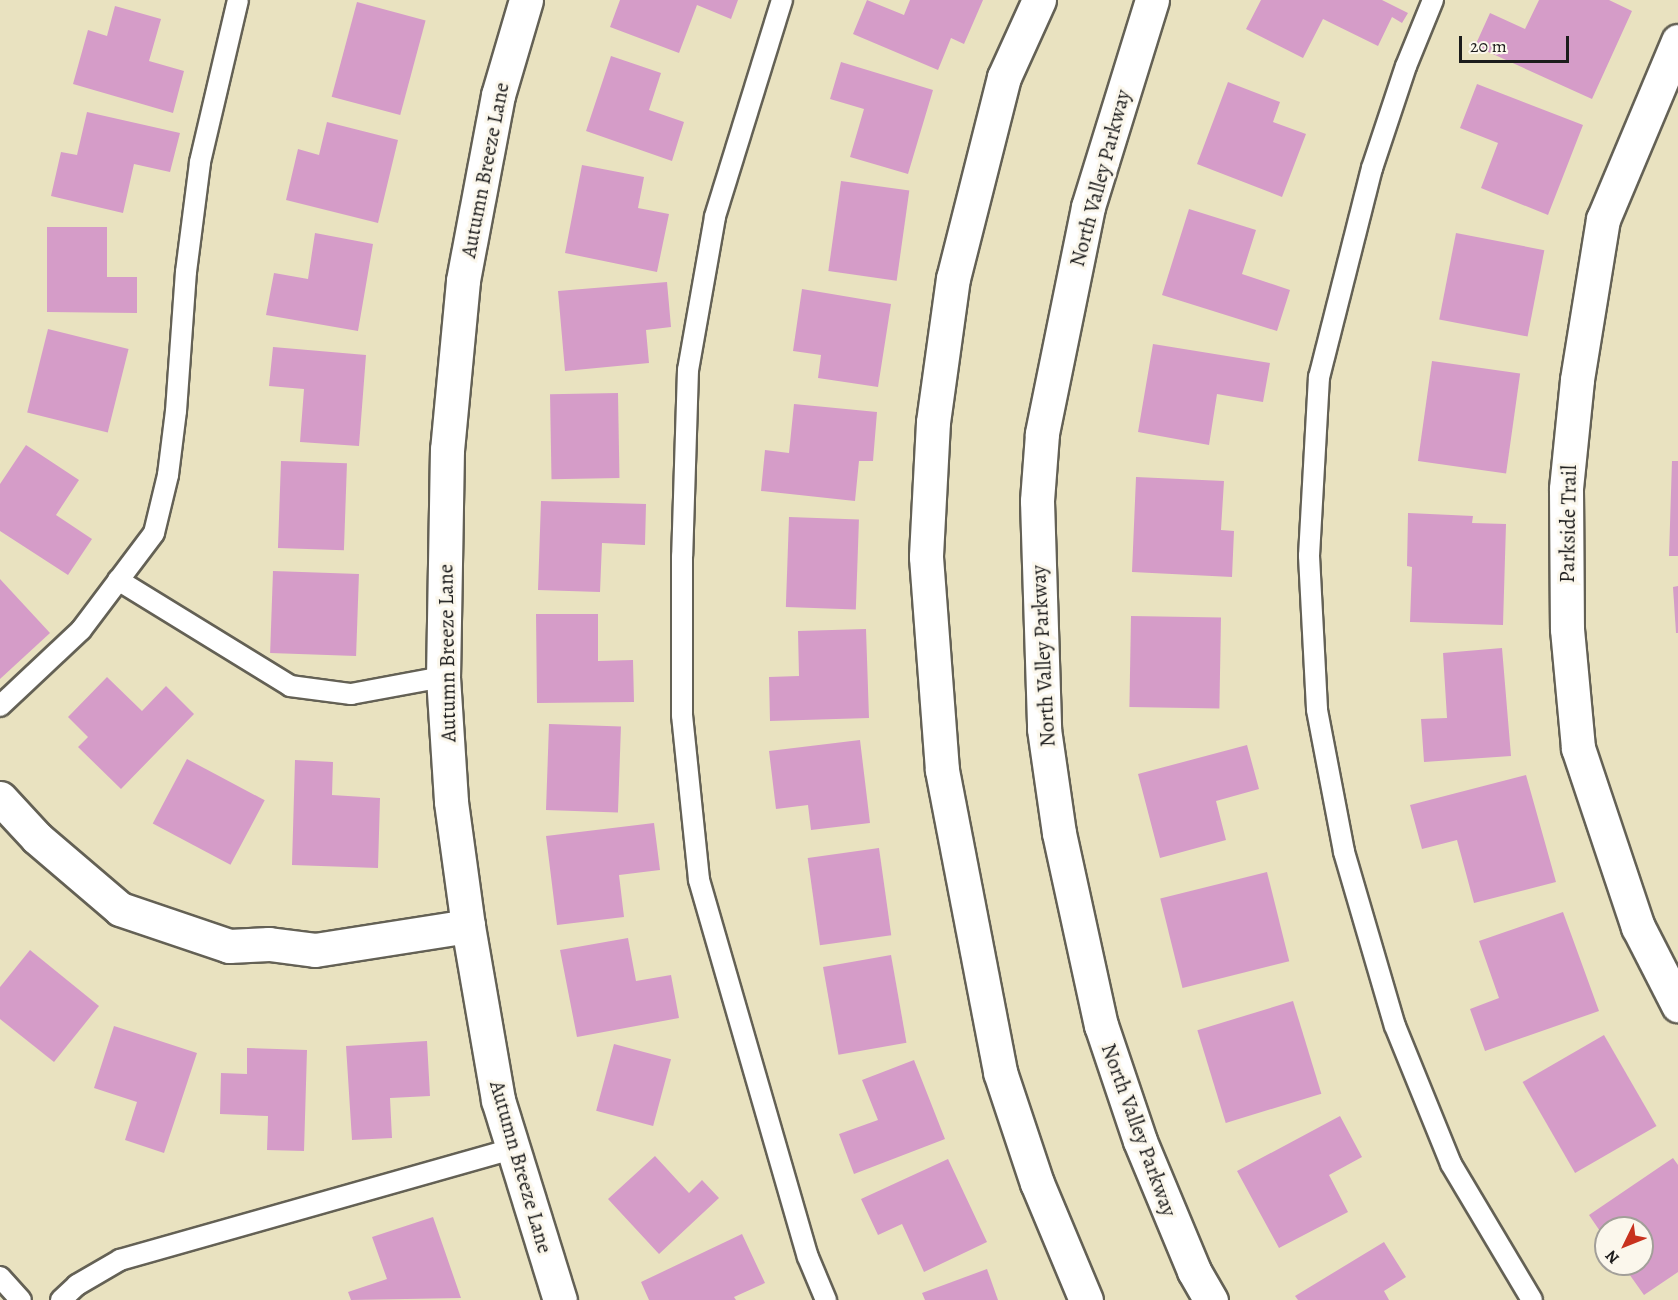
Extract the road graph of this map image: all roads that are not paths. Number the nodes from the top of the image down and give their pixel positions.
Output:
1 (238, 0) edge
2 (526, 0) edge
3 (782, 0) edge
4 (1039, 0) edge
5 (1152, 0) edge
6 (1434, 0) edge
7 (1678, 41) edge
8 (118, 580) junction
9 (443, 677) junction
10 (0, 706) edge
11 (0, 798) edge
12 (468, 926) junction
13 (1678, 1005) edge
14 (513, 1149) junction
15 (0, 1277) edge
16 (21, 1300) edge
17 (61, 1300) edge
18 (560, 1300) edge
19 (826, 1300) edge
20 (1086, 1300) edge
21 (1211, 1300) edge
22 (1532, 1300) edge

1 - 8 lane
2 - 9 street, Autumn Breeze Lane
3 - 19 lane
4 - 20 street
5 - 21 street, North Valley Parkway
6 - 22 lane
7 - 13 street, Parkside Trail
8 - 9 lane
8 - 10 lane
9 - 12 street, Autumn Breeze Lane
11 - 12 street
12 - 14 street, Autumn Breeze Lane
14 - 17 lane
14 - 18 street, Autumn Breeze Lane
15 - 16 lane

